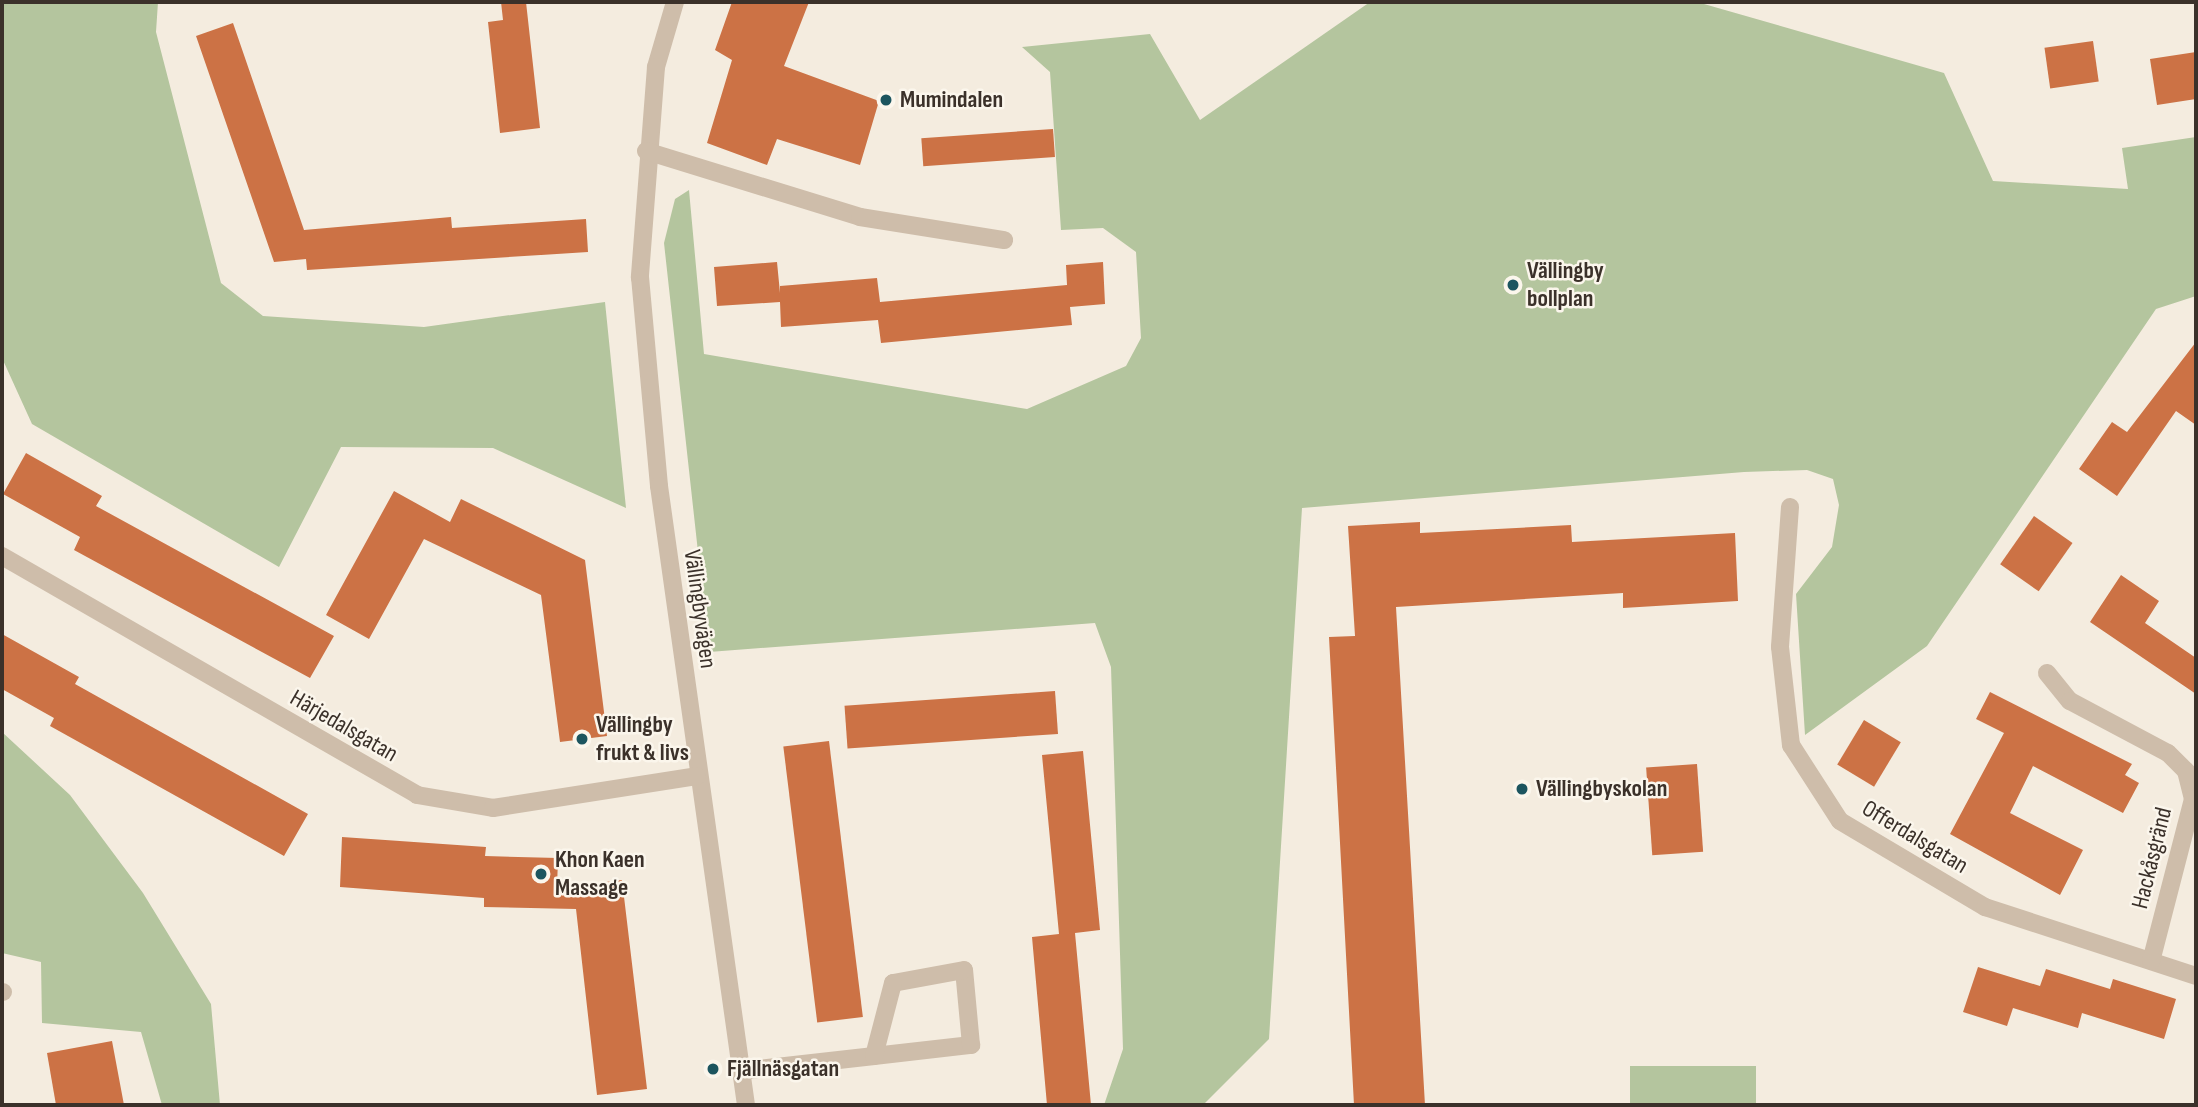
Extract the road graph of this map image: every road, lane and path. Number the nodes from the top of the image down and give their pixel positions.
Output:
1 (675, 2) edge
2 (646, 150) junction
3 (1004, 240) dead end
4 (1790, 507) dead end
5 (2, 556) edge
6 (2047, 673) dead end
7 (697, 776) junction
8 (2151, 961) junction
9 (2196, 975) edge
10 (874, 1056) junction
11 (741, 1071) junction
12 (746, 1105) edge

1 - 2 street, Vällingbyvägen
2 - 3 street
2 - 7 street, Vällingbyvägen
4 - 8 street, Offerdalsgatan
5 - 7 street, Härjedalsgatan
6 - 8 street, Hackåsgränd
7 - 11 street, Vällingbyvägen
8 - 9 street, Offerdalsgatan
10 - 10 street
10 - 11 street
11 - 12 street, Vällingbyvägen

